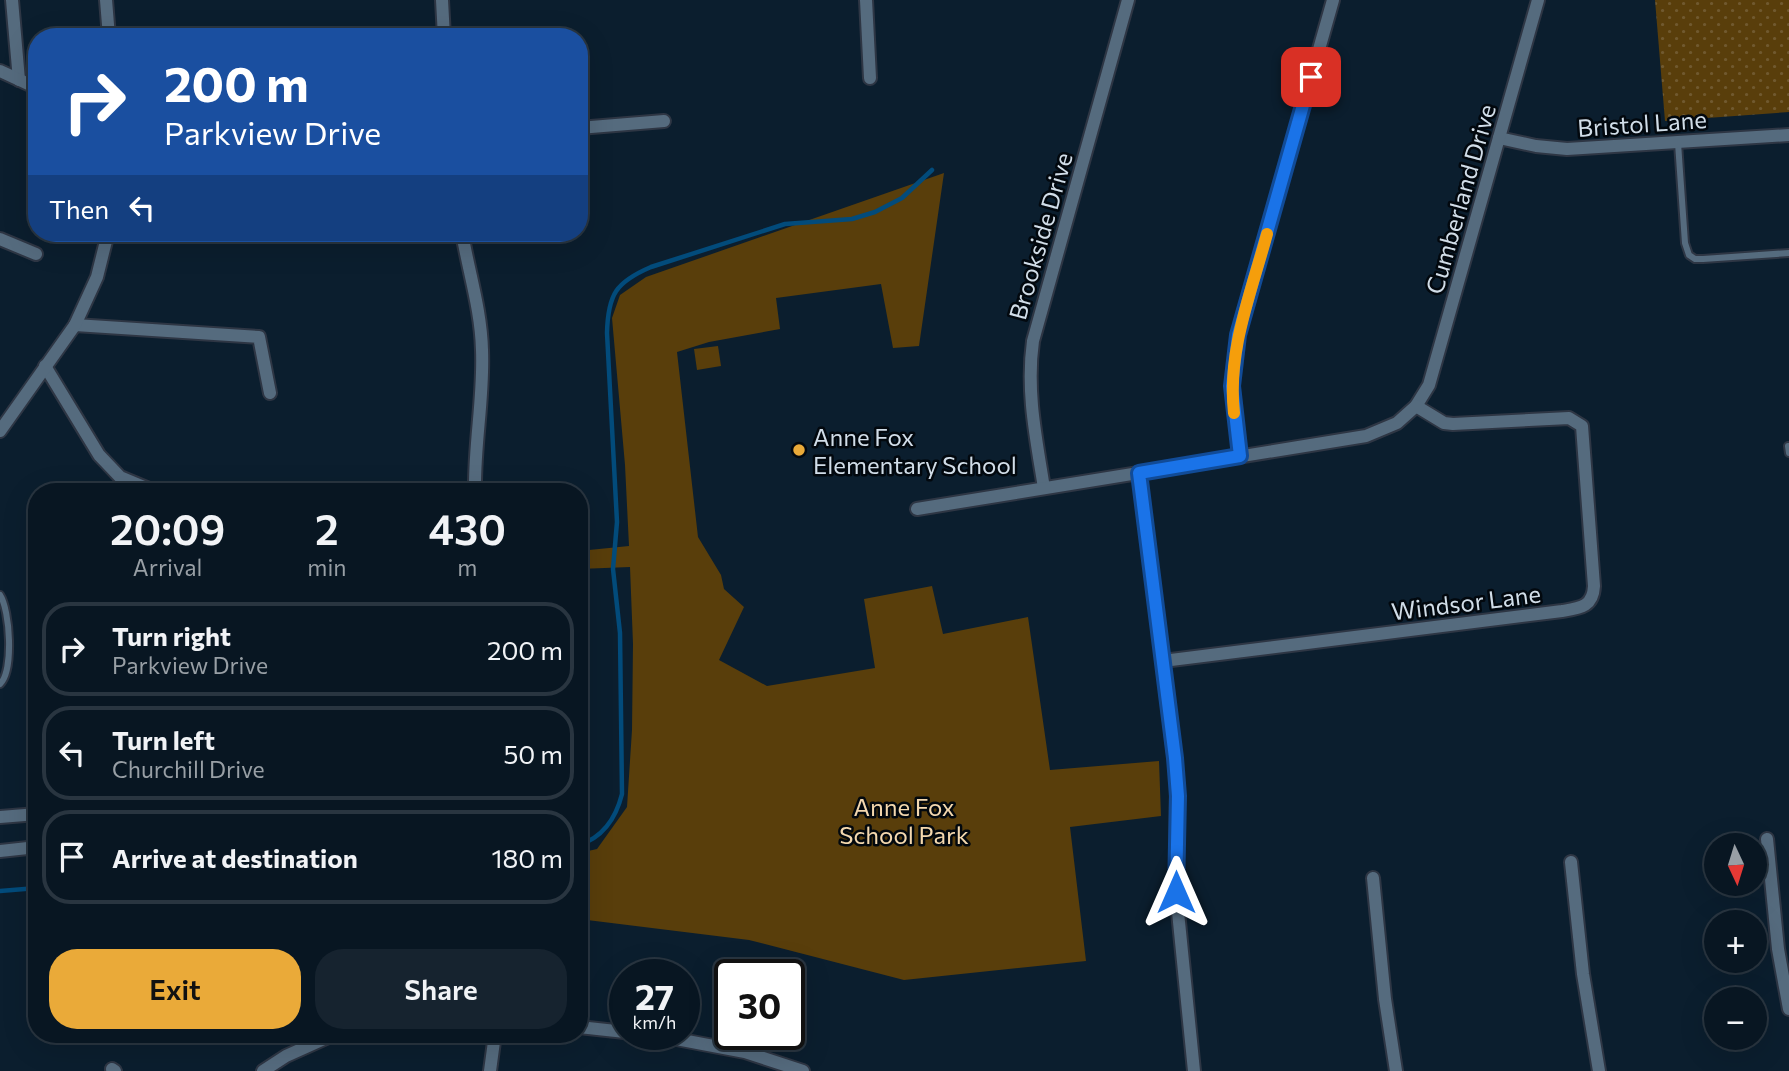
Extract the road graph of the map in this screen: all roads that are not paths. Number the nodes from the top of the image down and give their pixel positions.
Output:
1 (12, 0) edge
2 (106, 0) edge
3 (442, 0) edge
4 (866, 0) edge
5 (1128, 0) edge
6 (1333, 0) edge
7 (1538, 0) edge
8 (108, 28) edge
9 (444, 28) edge
10 (0, 71) edge
11 (870, 78) dead end
12 (19, 80) junction
13 (28, 84) edge
14 (664, 121) dead end
15 (588, 127) edge
16 (1789, 135) edge
17 (1499, 138) junction
18 (1678, 142) junction
19 (0, 239) edge
20 (106, 242) edge
21 (463, 242) edge
22 (1789, 253) edge
23 (36, 254) dead end
24 (75, 326) junction
25 (45, 366) junction
26 (270, 393) dead end
27 (1416, 406) junction
28 (5, 413) edge
29 (0, 431) edge
30 (1788, 446) edge
31 (1789, 453) edge
32 (1240, 456) junction
33 (1139, 473) junction
34 (134, 483) edge
35 (475, 483) edge
36 (1044, 488) junction
37 (917, 509) dead end
38 (0, 595) edge
39 (1163, 661) junction
40 (0, 684) edge
41 (28, 815) edge
42 (0, 817) edge
43 (1768, 839) dead end
44 (28, 848) edge
45 (0, 851) edge
46 (1571, 862) dead end
47 (1373, 878) dead end
48 (1789, 1009) edge
49 (588, 1028) edge
50 (609, 1030) edge
51 (315, 1043) edge
52 (494, 1043) edge
53 (700, 1044) edge
54 (262, 1071) edge
55 (490, 1071) edge
56 (803, 1071) edge
57 (1194, 1071) edge
58 (1396, 1071) edge
59 (1599, 1071) edge

1 - 12 street
2 - 8 street
3 - 9 street
4 - 11 street
5 - 36 street, Brookside Drive
6 - 32 street
7 - 17 street, Cumberland Drive
10 - 12 street
12 - 13 street
14 - 15 street
16 - 18 street, Bristol Lane
17 - 18 street, Bristol Lane
17 - 27 street, Cumberland Drive
18 - 22 lane
19 - 23 street
20 - 24 street
21 - 35 street
24 - 25 street
24 - 26 street
25 - 28 street
25 - 34 street
27 - 32 street
27 - 39 street, Windsor Lane
28 - 29 street
30 - 31 lane
32 - 33 street
33 - 36 street
33 - 39 street
36 - 37 street
38 - 40 lane
39 - 57 street
41 - 42 street
43 - 48 street
44 - 45 street
46 - 59 street
47 - 58 street
49 - 50 street
51 - 54 street
52 - 55 street
53 - 56 street

